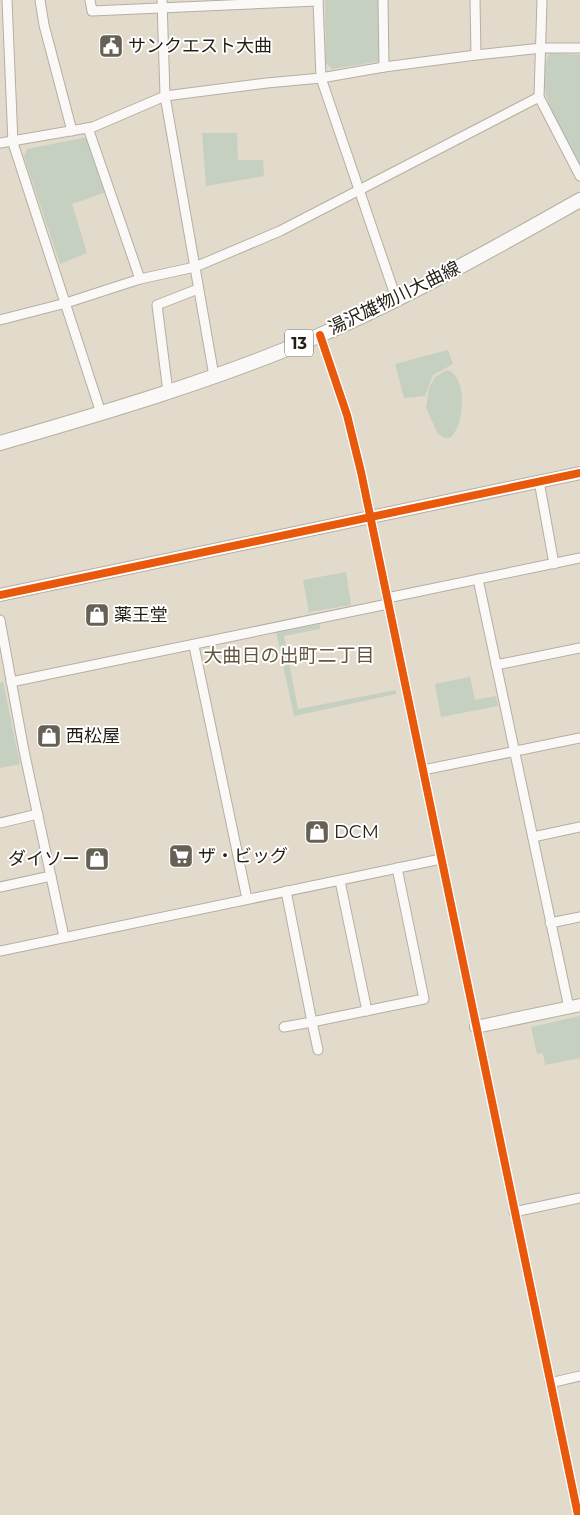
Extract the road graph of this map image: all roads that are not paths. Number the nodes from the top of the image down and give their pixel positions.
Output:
1 (40, 0) edge
2 (90, 0) edge
3 (318, 0) edge
4 (383, 0) edge
5 (475, 0) edge
6 (542, 0) edge
7 (5, 2) edge
8 (223, 3) edge
9 (163, 4) edge
10 (542, 48) junction
11 (580, 48) edge
12 (476, 55) junction
13 (384, 67) junction
14 (0, 71) edge
15 (10, 71) junction
16 (321, 78) junction
17 (165, 96) junction
18 (539, 97) junction
19 (88, 128) junction
20 (72, 131) junction
21 (0, 143) edge
22 (13, 143) junction
23 (580, 176) edge
24 (361, 191) junction
25 (580, 200) edge
26 (195, 267) junction
27 (140, 279) junction
28 (198, 289) junction
29 (396, 298) junction
30 (66, 303) junction
31 (0, 320) edge
32 (320, 335) junction
33 (214, 376) junction
34 (168, 392) junction
35 (101, 413) junction
36 (0, 444) edge
37 (580, 473) edge
38 (539, 481) junction
39 (370, 516) junction
40 (580, 558) edge
41 (554, 564) junction
42 (478, 579) junction
43 (0, 595) edge
44 (387, 601) junction
45 (0, 620) edge
46 (194, 646) junction
47 (580, 648) edge
48 (496, 666) junction
49 (11, 682) junction
50 (580, 738) edge
51 (515, 752) junction
52 (423, 770) junction
53 (38, 814) junction
54 (0, 823) edge
55 (580, 826) edge
56 (533, 837) junction
57 (441, 859) junction
58 (397, 868) junction
59 (51, 876) junction
60 (340, 881) junction
61 (0, 887) edge
62 (286, 891) junction
63 (247, 899) junction
64 (580, 917) edge
65 (550, 923) junction
66 (64, 937) junction
67 (0, 951) edge
68 (574, 1006) edge
69 (367, 1011) junction
70 (312, 1022) junction
71 (284, 1027) dead end
72 (476, 1027) junction
73 (318, 1050) dead end
74 (580, 1198) edge
75 (514, 1212) junction
76 (580, 1376) edge
77 (550, 1383) junction
78 (578, 1515) edge

1 - 20 street
2 - 9 street
3 - 8 street
3 - 16 street
4 - 13 street
5 - 12 street
6 - 10 street
7 - 15 street
8 - 9 street
9 - 17 street
10 - 11 street
10 - 12 street
10 - 18 street
12 - 13 street
13 - 16 street
14 - 15 street
15 - 22 street
16 - 17 street
16 - 24 street
17 - 19 street
17 - 26 street
18 - 23 street
18 - 24 street
19 - 20 street
19 - 27 street
20 - 22 street
21 - 22 street
22 - 30 street
24 - 26 street
24 - 29 street
25 - 29 main road, 湯沢雄物川大曲線 / 13
26 - 27 street
26 - 28 street
27 - 30 street
28 - 33 street
28 - 34 street
29 - 32 main road, 湯沢雄物川大曲線 / 13
30 - 31 street
30 - 35 street
32 - 33 main road, 湯沢雄物川大曲線 / 13
32 - 39 street
33 - 34 main road, 湯沢雄物川大曲線 / 13
34 - 35 main road, 湯沢雄物川大曲線 / 13
35 - 36 main road, 湯沢雄物川大曲線 / 13
37 - 38 street
38 - 39 street
38 - 41 street
39 - 43 street
39 - 44 street
40 - 41 street
41 - 42 street
42 - 44 street
42 - 48 street
44 - 46 street
44 - 52 street
45 - 49 street
46 - 49 street
46 - 63 street
47 - 48 street
48 - 51 street
49 - 53 street
50 - 51 street
51 - 52 street
51 - 56 street
52 - 57 street
53 - 54 street
53 - 59 street
55 - 56 street
56 - 65 street
57 - 58 street
57 - 72 street
58 - 60 street
58 - 69 street
59 - 61 street
59 - 66 street
60 - 62 street
60 - 69 street
62 - 63 street
62 - 70 street
63 - 66 street
64 - 65 street
65 - 68 street
66 - 67 street
68 - 72 street
69 - 70 street
70 - 71 street
70 - 73 street
72 - 75 street
74 - 75 street
75 - 77 street
76 - 77 street
77 - 78 street

